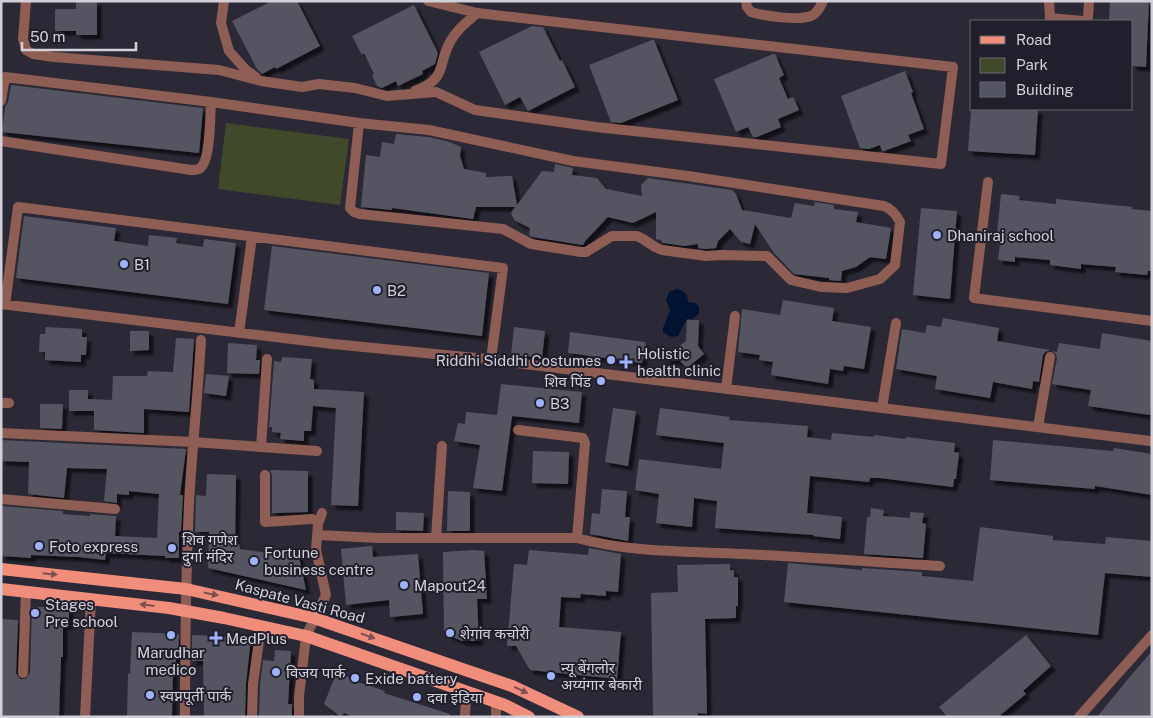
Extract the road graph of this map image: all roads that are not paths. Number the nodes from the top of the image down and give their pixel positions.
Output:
1 (26, 1) edge
2 (224, 1) edge
3 (428, 1) edge
4 (746, 1) edge
5 (823, 1) edge
6 (1049, 1) edge
7 (1089, 1) edge
8 (477, 13) junction
9 (1073, 20) edge
10 (1085, 20) edge
11 (261, 81) junction
12 (406, 94) junction
13 (1, 100) edge
14 (211, 102) junction
15 (359, 123) junction
16 (1, 141) edge
17 (988, 182) dead end
18 (252, 237) junction
19 (3, 300) edge
20 (735, 316) dead end
21 (1152, 321) edge
22 (896, 323) dead end
23 (239, 333) junction
24 (201, 340) dead end
25 (1050, 357) dead end
26 (267, 359) dead end
27 (491, 360) junction
28 (726, 389) junction
29 (882, 408) junction
30 (1038, 427) junction
31 (518, 430) dead end
32 (1, 433) edge
33 (1150, 441) dead end
34 (193, 442) junction
35 (442, 446) dead end
36 (261, 447) junction
37 (317, 451) dead end
38 (264, 475) dead end
39 (1, 500) edge
40 (115, 509) dead end
41 (322, 513) dead end
42 (312, 519) dead end
43 (317, 536) junction
44 (436, 538) junction
45 (577, 538) junction
46 (940, 566) dead end
47 (1, 569) edge
48 (1, 589) edge
49 (186, 589) junction
50 (26, 591) junction
51 (91, 599) junction
52 (186, 612) junction
53 (314, 618) junction
54 (261, 626) junction
55 (1152, 635) edge
56 (306, 636) junction
57 (23, 673) dead end
58 (466, 692) junction
59 (496, 702) junction
60 (85, 717) edge
61 (184, 717) edge
62 (252, 717) edge
63 (299, 717) edge
64 (465, 717) edge
65 (496, 717) edge
66 (529, 717) edge
67 (578, 717) edge
68 (1079, 717) edge

1 - 11 street
2 - 11 street
3 - 8 street
4 - 5 street
6 - 9 street
7 - 10 street
8 - 12 street
8 - 12 street
11 - 12 street
13 - 14 street
14 - 15 street
14 - 16 street
15 - 15 street
17 - 21 street
18 - 19 street
18 - 23 street
18 - 27 street
19 - 23 street
20 - 28 street
22 - 29 street
23 - 27 street
24 - 34 street
25 - 30 street
26 - 36 street
27 - 28 street
28 - 29 street
29 - 30 street
30 - 33 street
31 - 45 street
32 - 34 street
34 - 36 street
34 - 49 street
35 - 44 street
36 - 37 street
38 - 42 street
39 - 40 street
41 - 43 street
43 - 44 street
43 - 53 street
44 - 45 street
45 - 46 street
47 -> 49 main road, Kaspate Vasti Road
48 - 50 main road
49 - 52 street
49 -> 53 main road, Kaspate Vasti Road
50 - 51 main road
50 - 57 street
52 -> 51 main road
51 - 60 street
52 - 54 main road
52 - 61 street
53 - 56 street
53 -> 67 main road, Kaspate Vasti Road
54 - 56 main road
54 - 62 street
55 - 68 street
56 - 58 main road
56 - 63 street
58 - 59 main road
58 - 64 street
59 - 65 street
59 - 66 main road

